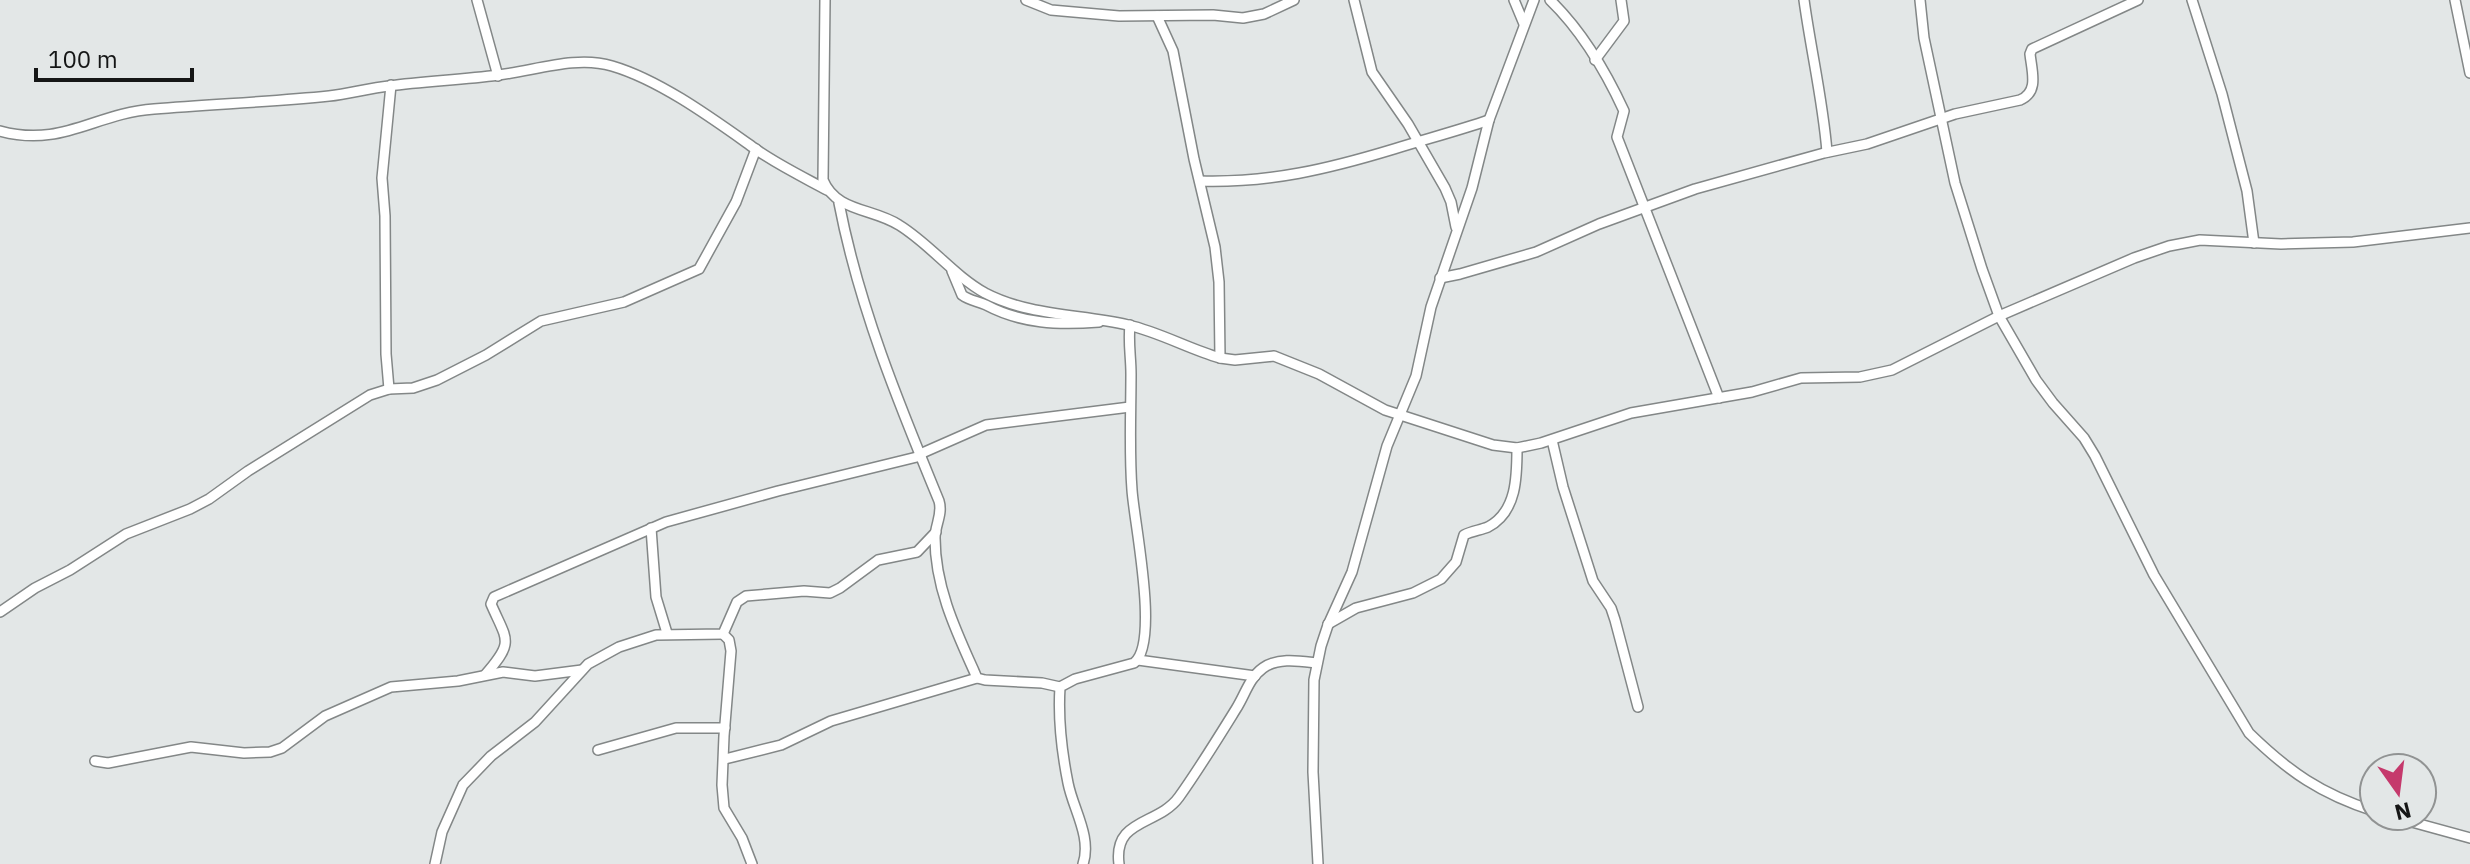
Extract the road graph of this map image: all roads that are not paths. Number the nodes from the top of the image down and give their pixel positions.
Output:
1 (477, 0) edge
2 (825, 0) edge
3 (1026, 0) edge
4 (1294, 0) edge
5 (1354, 0) edge
6 (1514, 0) edge
7 (1534, 0) edge
8 (1550, 0) edge
9 (1621, 0) edge
10 (1804, 0) edge
11 (1920, 0) edge
12 (2138, 0) edge
13 (2192, 0) edge
14 (2455, 0) edge
15 (1157, 16) junction
16 (1524, 24) junction
17 (1595, 60) junction
18 (2470, 73) edge
19 (498, 76) junction
20 (391, 85) junction
21 (1940, 119) junction
22 (1489, 120) junction
23 (0, 131) edge
24 (1420, 143) junction
25 (756, 149) junction
26 (1827, 152) junction
27 (1200, 181) junction
28 (827, 190) junction
29 (839, 203) junction
30 (1645, 208) junction
31 (1456, 227) junction
32 (2470, 228) edge
33 (2254, 243) junction
34 (1440, 278) junction
35 (1999, 316) junction
36 (1130, 325) junction
37 (1220, 358) junction
38 (389, 389) junction
39 (1719, 398) junction
40 (1130, 407) junction
41 (1398, 415) junction
42 (1552, 440) junction
43 (1517, 448) junction
44 (921, 455) junction
45 (651, 528) junction
46 (936, 532) junction
47 (0, 612) edge
48 (1328, 625) junction
49 (667, 633) junction
50 (723, 634) junction
51 (1138, 660) junction
52 (1317, 663) junction
53 (582, 670) junction
54 (485, 675) junction
55 (1255, 676) junction
56 (977, 678) junction
57 (1060, 687) junction
58 (1638, 707) dead end
59 (725, 728) junction
60 (598, 750) dead end
61 (725, 759) junction
62 (95, 761) dead end
63 (2358, 805) edge
64 (2438, 829) edge
65 (2470, 838) edge
66 (435, 864) edge
67 (752, 864) edge
68 (1083, 864) edge
69 (1119, 864) edge
70 (1318, 864) edge

1 - 19 street
2 - 28 street
3 - 15 street
4 - 15 street
5 - 24 street
6 - 16 street
7 - 16 street
8 - 17 street
9 - 17 street
10 - 26 street
11 - 21 street
12 - 21 street
13 - 33 street
14 - 18 street
15 - 27 street
16 - 22 street
17 - 30 street
19 - 20 street
19 - 25 street
20 - 23 street
20 - 38 street
21 - 26 street
21 - 35 street
22 - 24 street
22 - 31 street
24 - 27 street
24 - 31 street
25 - 28 street
25 - 38 street
26 - 30 street
27 - 37 street
28 - 29 street
29 - 36 street
29 - 44 street
30 - 34 street
30 - 39 street
31 - 34 street
32 - 33 street
33 - 35 street
34 - 41 street
35 - 39 street
35 - 63 street
36 - 37 street
36 - 40 street
37 - 41 street
38 - 47 street
39 - 42 street
40 - 44 street
40 - 51 street
41 - 43 street
41 - 48 street
42 - 43 street
42 - 58 street
43 - 48 street
44 - 45 street
44 - 46 street
45 - 49 street
45 - 54 street
46 - 50 street
46 - 56 street
48 - 52 street
49 - 50 street
49 - 53 street
50 - 59 street
51 - 55 street
51 - 57 street
52 - 55 street
52 - 70 street
53 - 54 street
53 - 66 street
54 - 62 street
55 - 69 street
56 - 57 street
56 - 61 street
57 - 68 street
59 - 60 street
59 - 61 street
61 - 67 street
64 - 65 street

